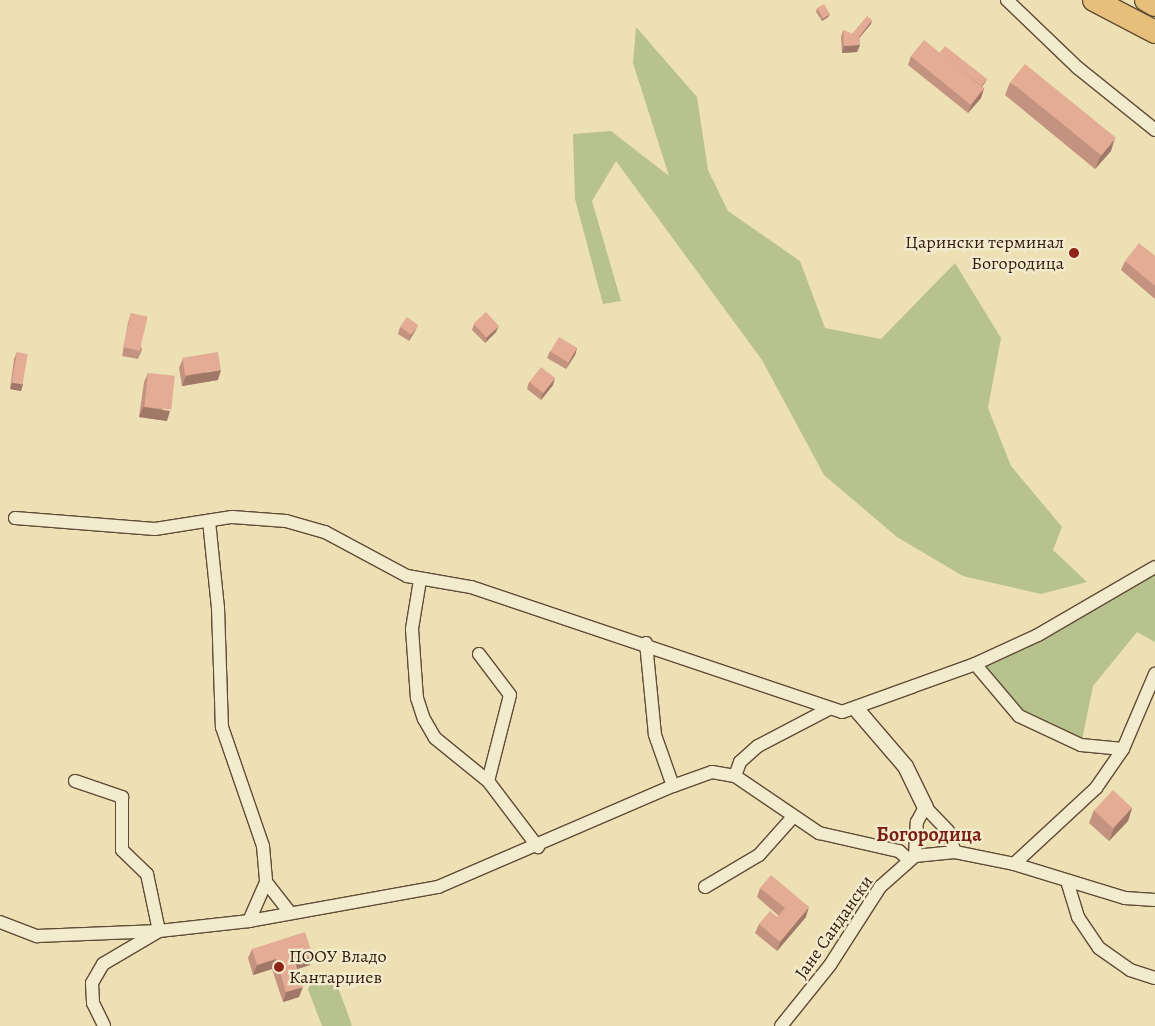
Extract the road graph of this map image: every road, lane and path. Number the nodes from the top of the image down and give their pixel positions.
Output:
1 (1007, 0) edge
2 (1094, 0) edge
3 (1146, 0) edge
4 (1155, 5) edge
5 (1155, 32) edge
6 (1155, 130) edge
7 (15, 518) dead end
8 (209, 520) junction
9 (1155, 567) edge
10 (420, 580) junction
11 (646, 643) junction
12 (479, 654) dead end
13 (975, 664) junction
14 (1155, 674) edge
15 (827, 710) junction
16 (857, 710) junction
17 (1123, 749) junction
18 (735, 776) junction
19 (75, 781) dead end
20 (488, 781) junction
21 (672, 786) junction
22 (925, 807) junction
23 (792, 818) junction
24 (538, 847) junction
25 (955, 852) junction
26 (912, 858) junction
27 (1014, 864) junction
28 (1067, 881) junction
29 (266, 882) junction
30 (706, 887) dead end
31 (1155, 900) edge
32 (290, 912) junction
33 (0, 922) edge
34 (249, 922) junction
35 (158, 931) junction
36 (1155, 978) edge
37 (104, 1026) edge
38 (781, 1026) edge

1 - 6 street
2 - 5 highway
3 - 4 highway
7 - 8 street
8 - 10 street
8 - 29 street
9 - 13 street
10 - 11 street
10 - 20 street
11 - 15 street
11 - 21 street
12 - 20 street
13 - 16 street
13 - 17 street
14 - 17 street
15 - 16 street
15 - 18 street
16 - 22 street
17 - 27 street
18 - 21 street
18 - 23 street
19 - 35 street
20 - 24 street
21 - 24 street
22 - 25 street
22 - 26 street
23 - 26 street
23 - 30 street
24 - 32 street
25 - 26 street
25 - 27 street
26 - 38 street, Јане Сандански
27 - 28 street
28 - 31 street
28 - 36 street
29 - 32 street
29 - 34 street
32 - 34 street
33 - 35 street
34 - 35 street
35 - 37 street

